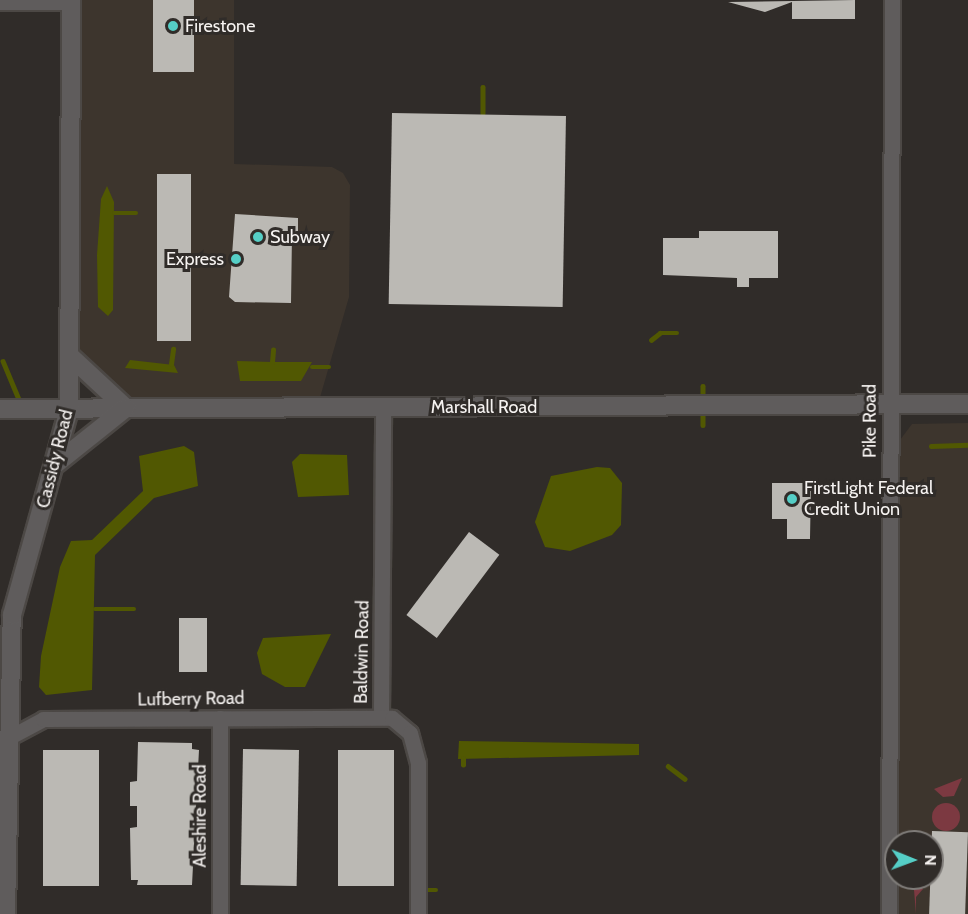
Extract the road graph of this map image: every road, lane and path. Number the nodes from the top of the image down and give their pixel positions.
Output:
1 (892, 0) edge
2 (71, 1) edge
3 (0, 2) edge
4 (69, 356) junction
5 (890, 405) junction
6 (968, 405) edge
7 (383, 407) junction
8 (126, 408) junction
9 (0, 409) edge
10 (69, 409) junction
11 (57, 463) junction
12 (381, 716) junction
13 (220, 718) junction
14 (8, 738) junction
15 (6, 914) edge
16 (220, 914) edge
17 (418, 914) edge
18 (889, 914) edge

1 - 5 street, Pike Road
2 - 3 street
2 - 4 street, Cassidy Road
4 - 8 street
4 - 10 street, Cassidy Road
5 - 6 street, Marshall Road
5 - 7 street, Marshall Road
5 - 18 street, Pike Road
7 - 8 street, Marshall Road
7 - 12 street, Baldwin Road
8 - 10 street, Marshall Road
8 - 11 street
9 - 10 street, Marshall Road
10 - 11 street, Cassidy Road
11 - 14 street, Cassidy Road
12 - 13 street, Lufberry Road
12 - 17 street, Baldwin Road
13 - 14 street, Lufberry Road
13 - 16 street, Aleshire Road
14 - 15 street, Cassidy Road

